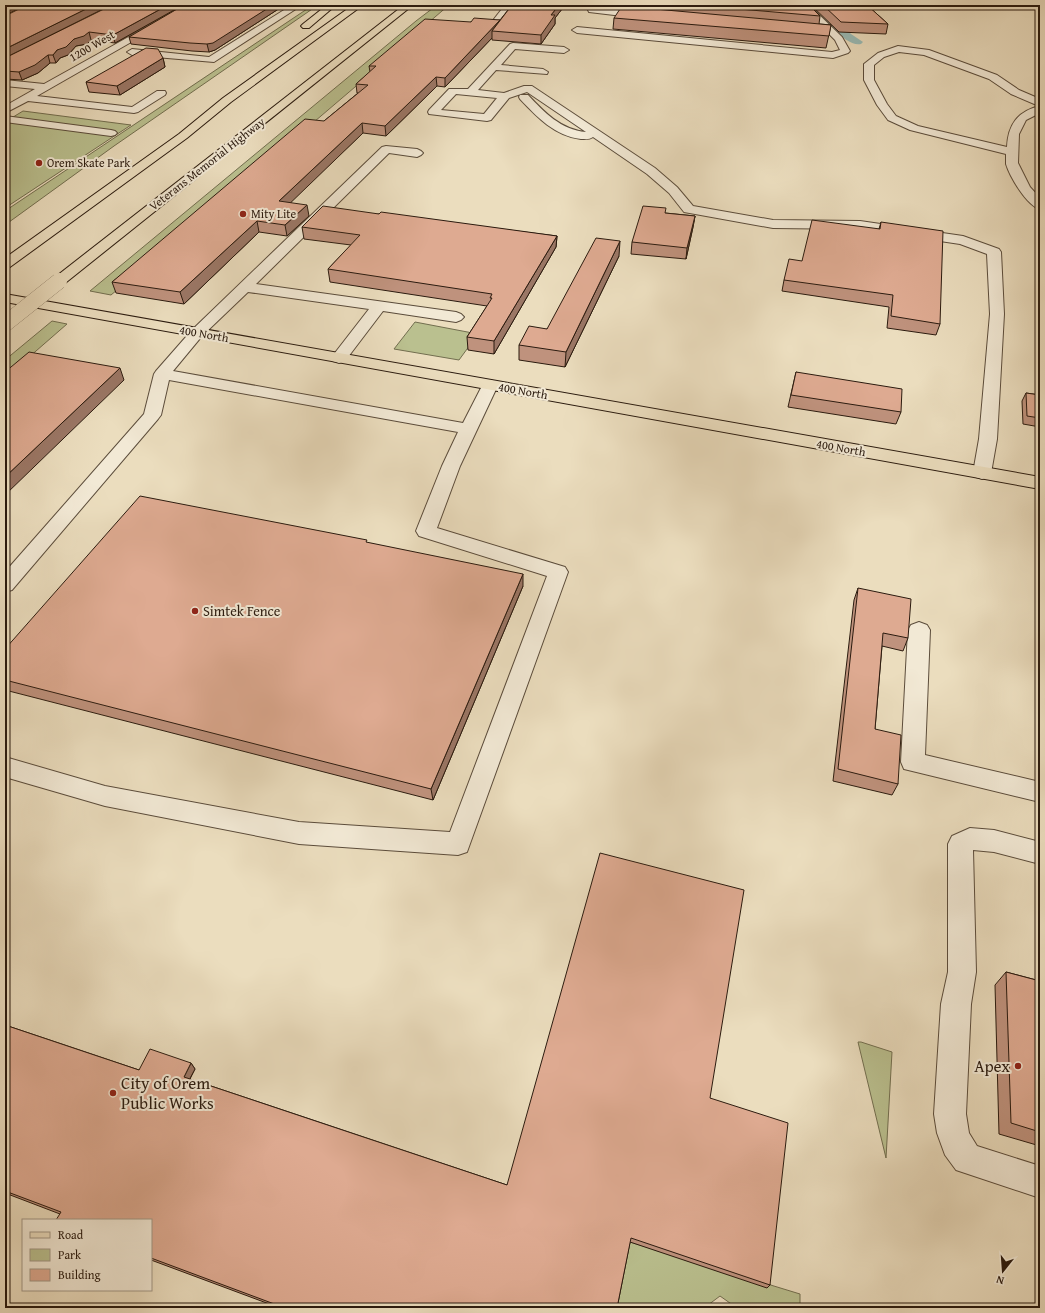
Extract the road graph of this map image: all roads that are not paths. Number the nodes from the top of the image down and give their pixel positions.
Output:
1 (192, 5) edge
2 (298, 5) edge
3 (332, 5) edge
4 (360, 5) edge
5 (510, 5) edge
6 (409, 6) edge
7 (802, 6) edge
8 (659, 15) edge
9 (498, 19) edge
10 (580, 27) edge
11 (812, 28) edge
12 (828, 29) junction
13 (298, 33) dead end
14 (281, 46) dead end
15 (111, 49) junction
16 (280, 62) junction
17 (556, 62) dead end
18 (494, 67) junction
19 (543, 72) dead end
20 (5, 83) edge
21 (44, 87) junction
22 (161, 93) dead end
23 (474, 93) junction
24 (505, 96) junction
25 (25, 98) junction
26 (1040, 103) edge
27 (1040, 109) edge
28 (5, 110) edge
29 (457, 114) junction
30 (5, 119) edge
31 (110, 133) dead end
32 (1012, 152) junction
33 (417, 153) dead end
34 (1040, 204) edge
35 (5, 264) edge
36 (245, 287) junction
37 (5, 298) edge
38 (379, 306) junction
39 (456, 317) dead end
40 (5, 324) edge
41 (197, 332) junction
42 (339, 358) junction
43 (162, 374) junction
44 (490, 385) junction
45 (468, 429) junction
46 (982, 473) junction
47 (1040, 483) edge
48 (5, 584) edge
49 (919, 630) dead end
50 (5, 767) edge
51 (1040, 792) edge
52 (1040, 853) edge
53 (1040, 1182) edge

1 - 15 street, 1200 West
2 - 15 street
3 - 13 main road
4 - 16 main road
5 - 9 street
6 - 40 main road, Veterans Memorial Highway, bridge
7 - 12 street
8 - 10 street
10 - 12 street
10 - 17 street
10 - 18 street
11 - 12 street
14 - 16 main road
15 - 21 street, 1200 West
16 - 35 main road
18 - 19 street
18 - 23 street
20 - 21 street
21 - 25 street, 1200 West
22 - 25 street
23 - 24 street
23 - 29 street
23 - 29 street
24 - 29 street
24 - 46 street
25 - 28 street, 1200 West
26 - 32 street
27 - 32 street
30 - 31 street
32 - 34 street
33 - 36 street
36 - 38 street
36 - 41 street
37 - 41 main road, 400 North
38 - 39 street
38 - 42 street
41 - 42 main road, 400 North
41 - 43 street
42 - 44 main road, 400 North
43 - 45 street
43 - 48 street
44 - 45 street
44 - 46 main road, 400 North
45 - 50 street
46 - 47 main road, 400 North
49 - 51 street
52 - 53 street

